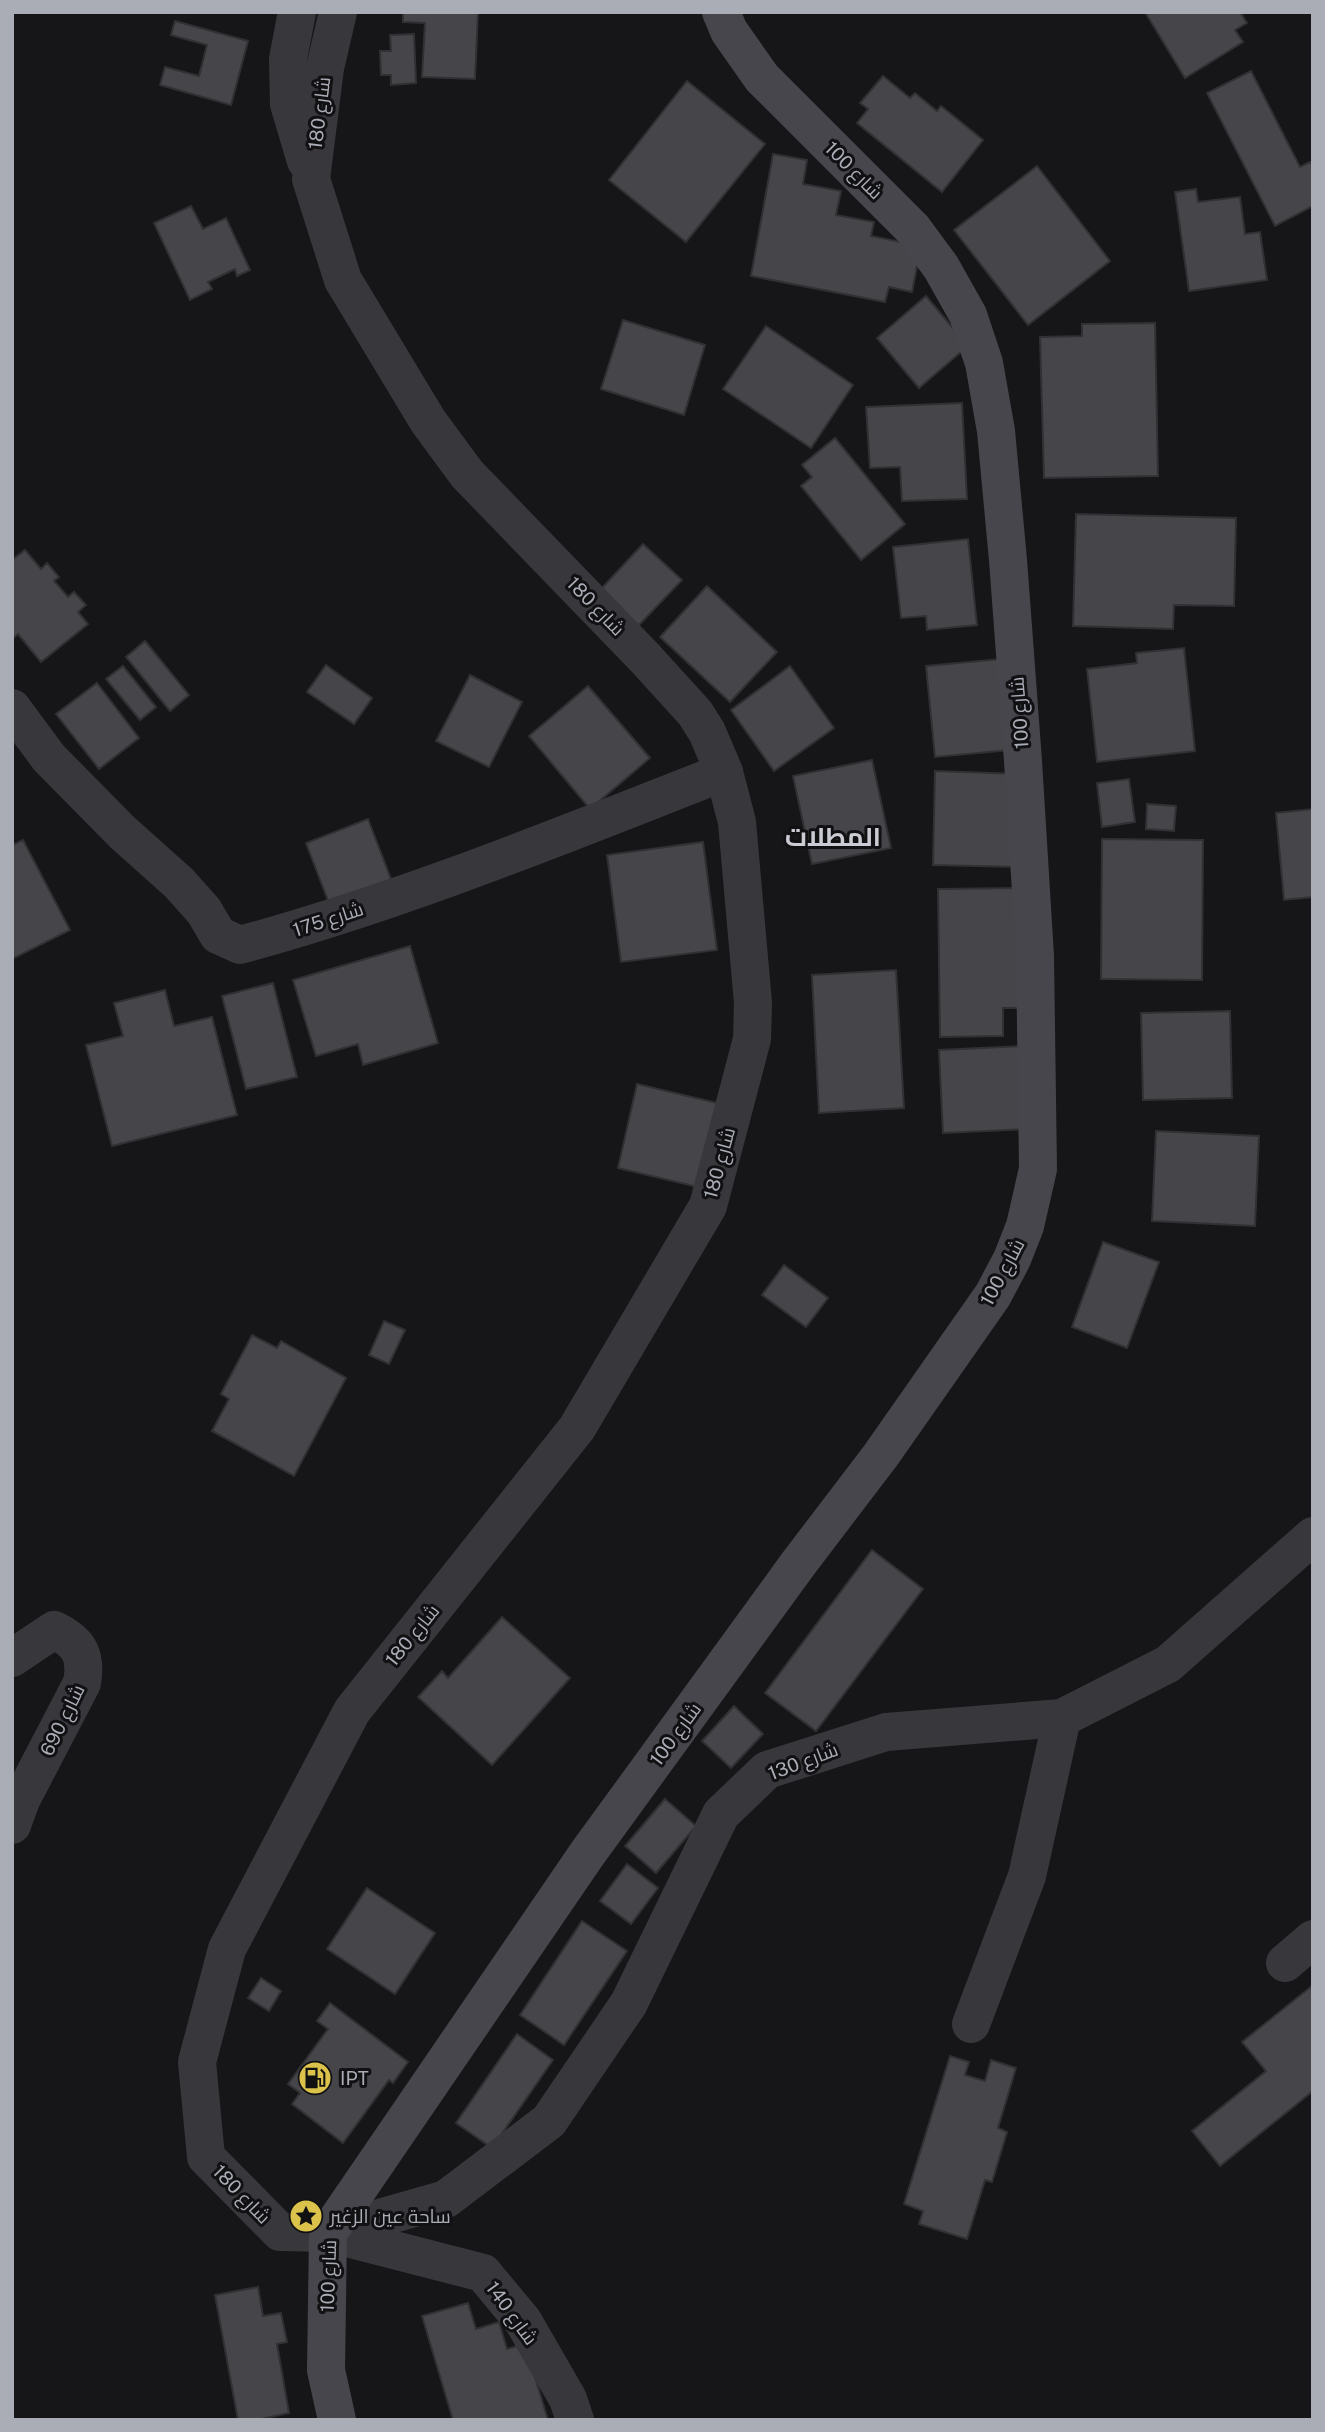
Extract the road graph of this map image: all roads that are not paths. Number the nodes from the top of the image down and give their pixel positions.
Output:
1 (297, 12) edge
2 (338, 12) edge
3 (722, 12) edge
4 (311, 179) junction
5 (12, 708) edge
6 (724, 772) junction
7 (1313, 1536) edge
8 (12, 1658) edge
9 (1062, 1718) junction
10 (12, 1825) edge
11 (971, 2024) dead end
12 (328, 2233) junction
13 (337, 2420) edge
14 (575, 2420) edge

1 - 4 street
2 - 4 street, شارع 180
3 - 12 main road, شارع 100
4 - 6 street, شارع 180
5 - 6 street, شارع 175
6 - 12 street, شارع 180
7 - 9 street, شارع 130
8 - 10 street, شارع 690
9 - 11 street
9 - 12 street, شارع 130
12 - 13 main road, شارع 100
12 - 14 street, شارع 140

